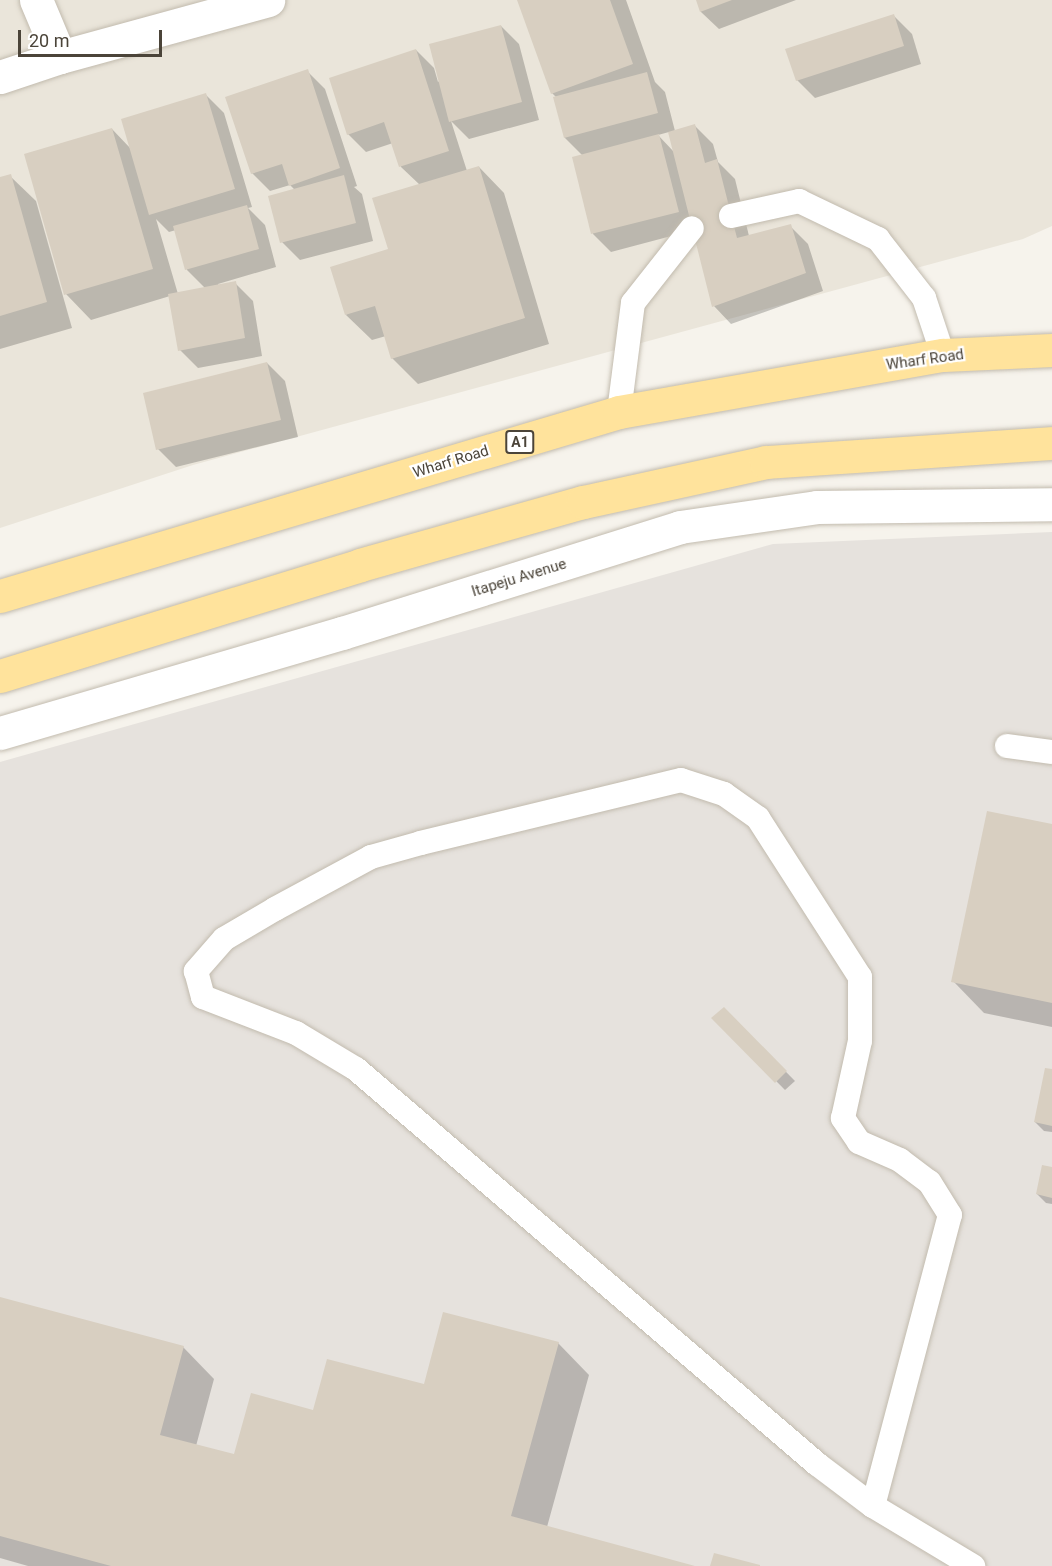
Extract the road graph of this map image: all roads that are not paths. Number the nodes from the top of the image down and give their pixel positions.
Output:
1 (36, 0) edge
2 (268, 0) edge
3 (60, 57) junction
4 (0, 77) edge
5 (731, 216) dead end
6 (692, 228) dead end
7 (1052, 350) edge
8 (943, 355) junction
9 (619, 412) junction
10 (1052, 444) edge
11 (1052, 504) edge
12 (0, 596) edge
13 (0, 676) edge
14 (0, 733) edge
15 (1007, 746) dead end
16 (1052, 752) edge
17 (873, 1506) junction
18 (973, 1566) edge

1 - 3 street
2 - 3 street
3 - 4 street
5 - 8 lane
6 - 9 lane
7 - 8 main road, Wharf Road / A1
8 - 9 main road, Wharf Road / A1
9 - 12 main road, Wharf Road / A1
10 - 13 main road
11 - 14 street, Itapeju Avenue
15 - 16 lane
17 - 17 lane
17 - 18 lane

